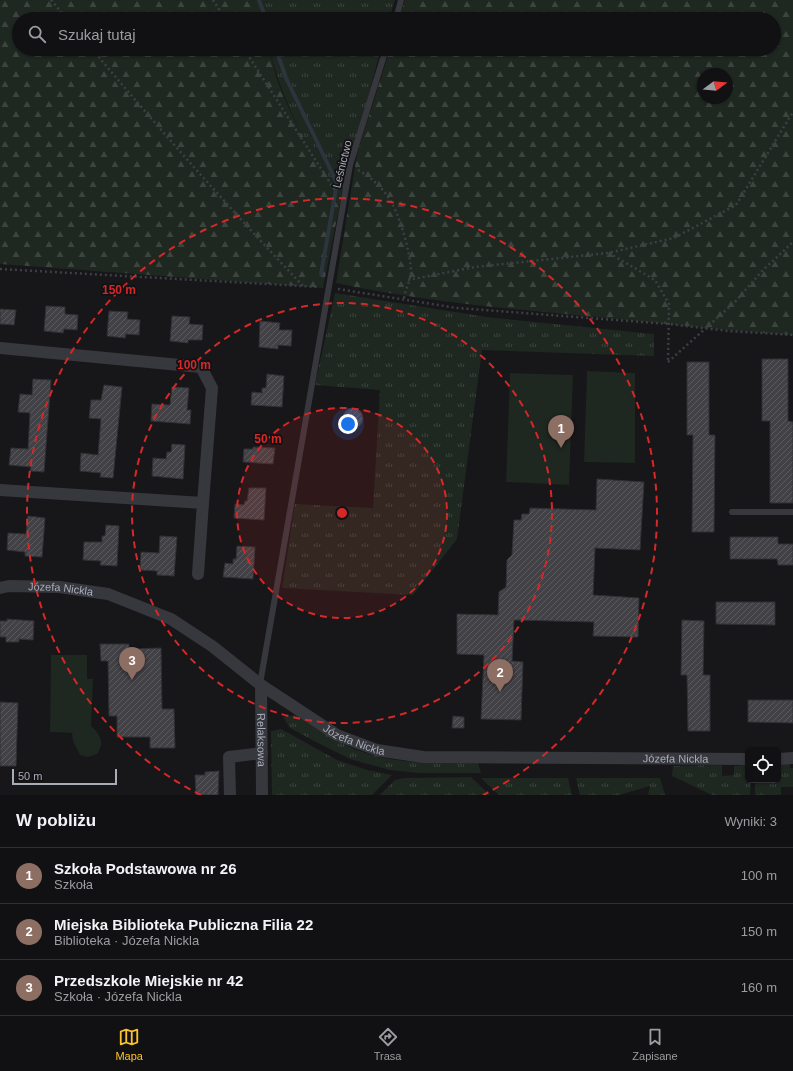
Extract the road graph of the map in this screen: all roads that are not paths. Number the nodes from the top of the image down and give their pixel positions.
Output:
1 (401, 0) edge
2 (398, 12) edge
3 (384, 56) edge
4 (0, 348) edge
5 (0, 490) edge
6 (203, 502) junction
7 (732, 512) dead end
8 (793, 512) edge
9 (198, 574) dead end
10 (0, 588) edge
11 (260, 684) junction
12 (262, 753) junction
13 (793, 758) edge
14 (745, 759) edge
15 (781, 759) edge
16 (230, 795) edge
17 (262, 795) edge

1 - 2 lane
3 - 11 lane, Leśnictwo
4 - 6 street
5 - 6 street
6 - 9 street
7 - 8 lane
10 - 11 street, Józefa Nickla
11 - 12 street, Relaksowa
11 - 14 street, Józefa Nickla
12 - 16 street
12 - 17 street, Relaksowa
13 - 15 street

